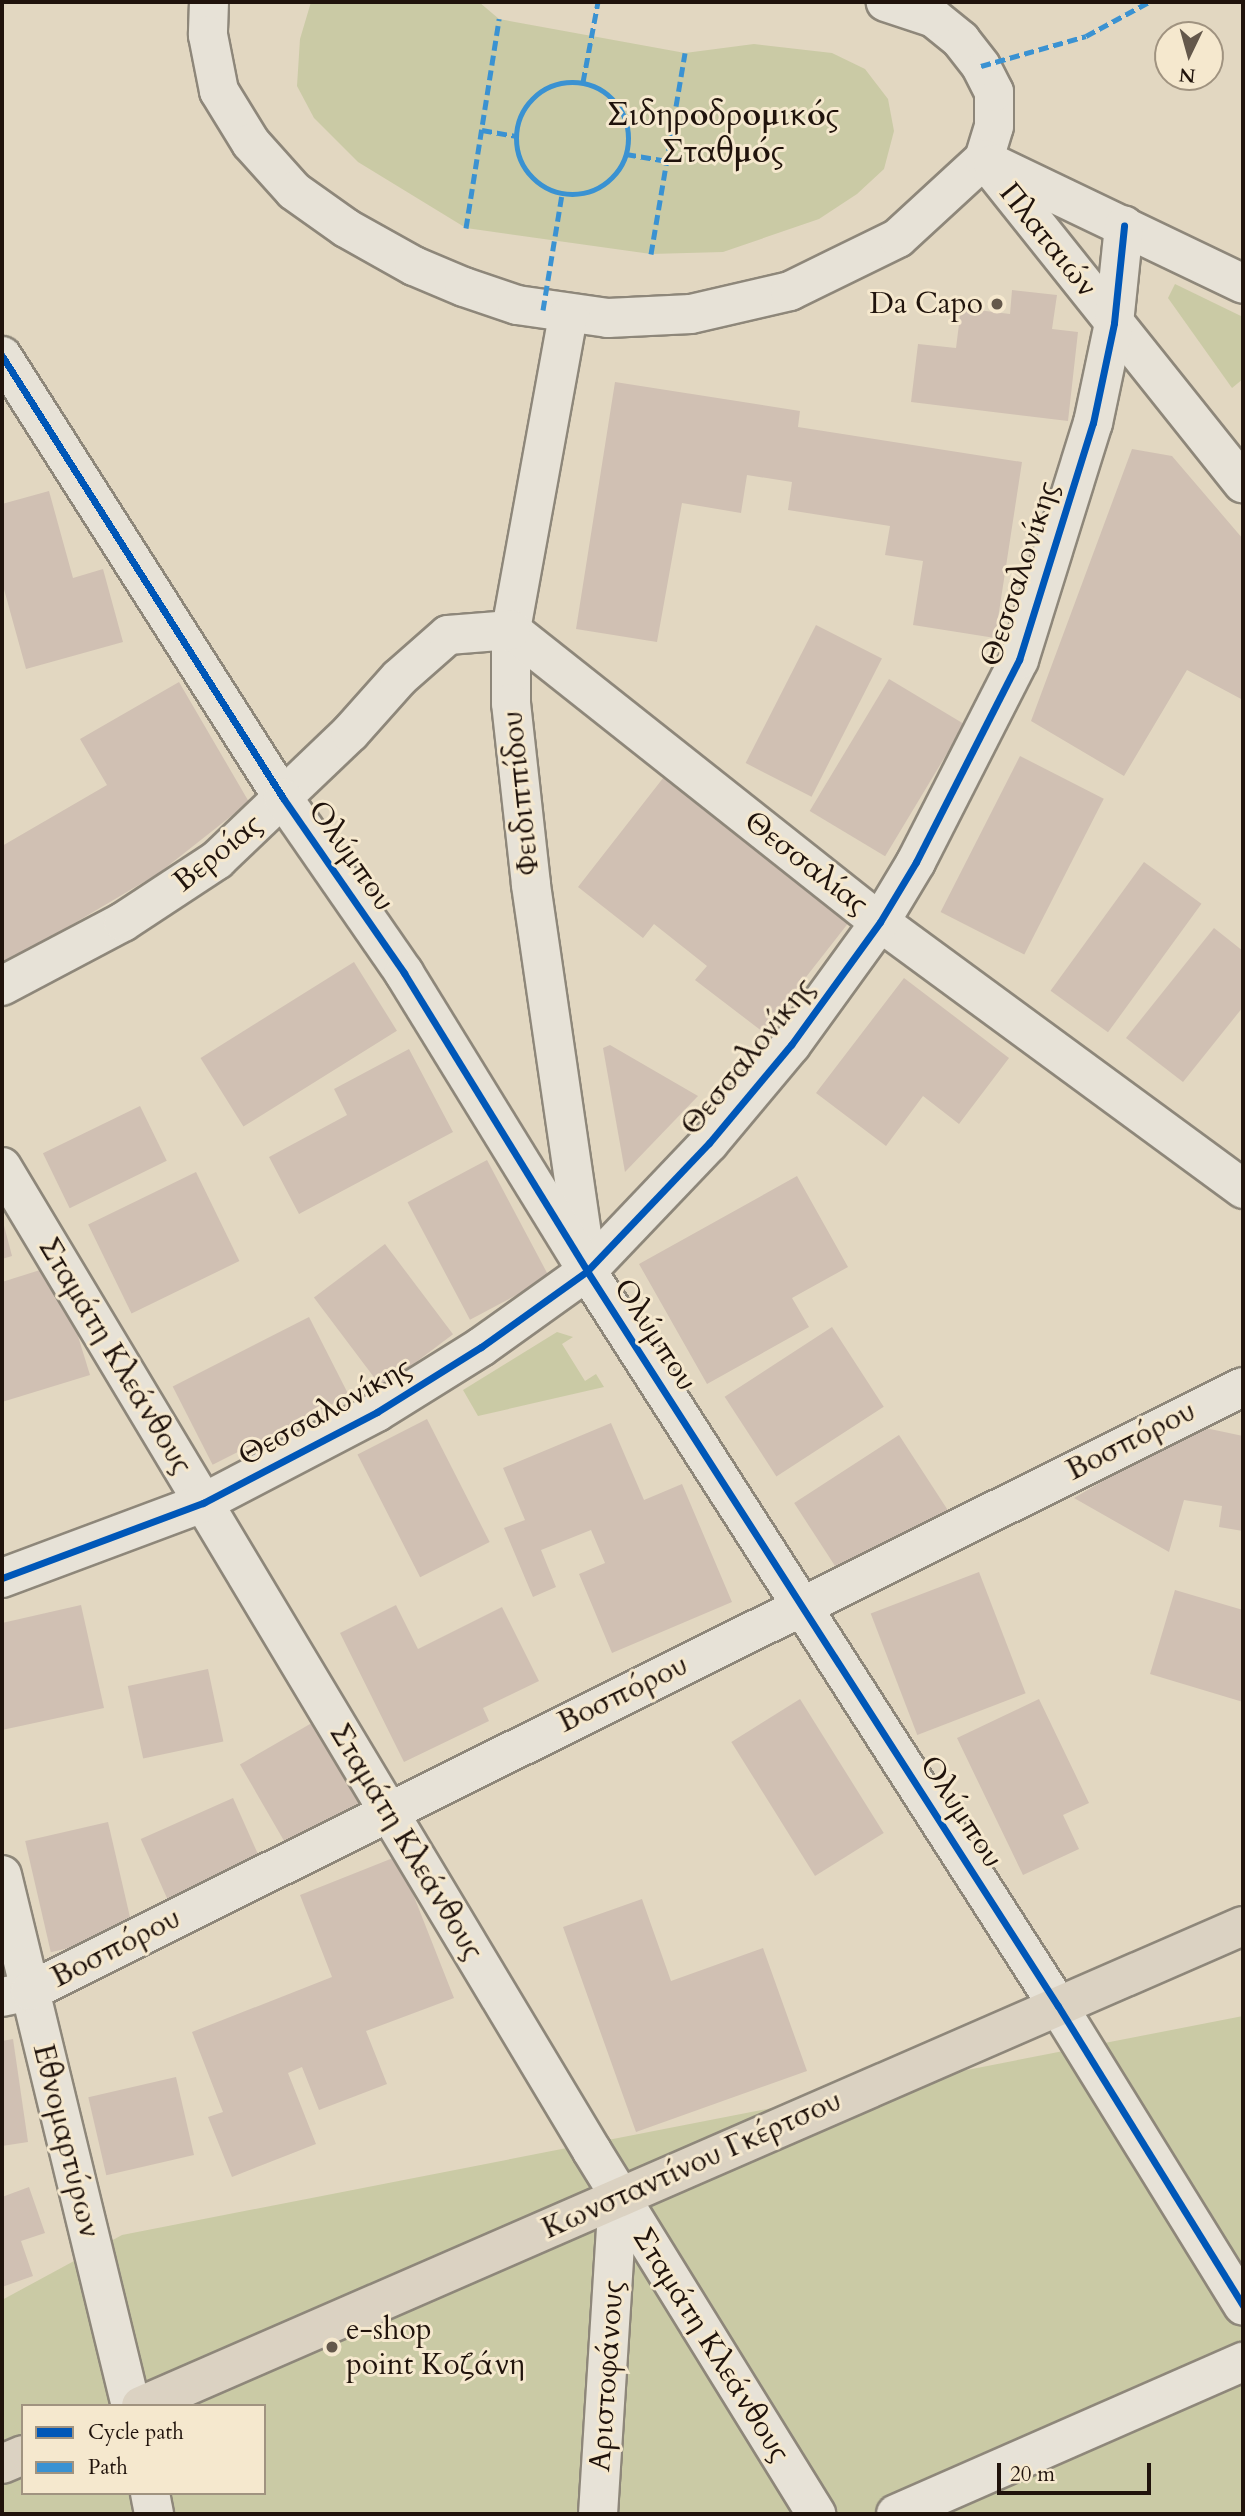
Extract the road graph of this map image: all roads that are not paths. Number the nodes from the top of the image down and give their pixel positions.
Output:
1 (209, 2) edge
2 (886, 2) edge
3 (984, 159) junction
4 (1124, 226) junction
5 (1243, 284) edge
6 (568, 316) junction
7 (1114, 323) junction
8 (5, 373) edge
9 (1231, 443) edge
10 (1243, 484) edge
11 (511, 630) junction
12 (283, 798) junction
13 (880, 922) junction
14 (2, 986) edge
15 (2, 1167) edge
16 (1243, 1189) edge
17 (587, 1271) junction
18 (1243, 1387) edge
19 (203, 1503) junction
20 (2, 1578) edge
21 (801, 1606) junction
22 (388, 1812) junction
23 (2, 1875) edge
24 (1243, 1926) edge
25 (16, 1994) edge
26 (1058, 2006) junction
27 (618, 2195) junction
28 (1243, 2306) edge
29 (1243, 2361) edge
30 (130, 2404) edge
31 (146, 2404) edge
32 (21, 2456) edge
33 (2, 2464) edge
34 (150, 2495) edge
35 (154, 2514) edge
36 (598, 2514) edge
37 (816, 2514) edge
38 (896, 2514) edge

1 - 6 street
2 - 3 street
3 - 4 street
3 - 6 street
3 - 7 street, Πλαταιών
4 - 5 street
4 - 7 street, Θεσσαλονίκης
6 - 11 street, Φειδιππίδου
7 - 9 street, Πλαταιών
7 - 13 street, Θεσσαλονίκης
8 - 12 street, Ολύμπου
9 - 10 street, Πλαταιών
11 - 12 street, Βεροίας
11 - 13 street, Θεσσαλίας
11 - 17 street, Φειδιππίδου
12 - 14 street, Βεροίας
12 - 17 street, Ολύμπου
13 - 16 street, Θεσσαλίας
13 - 17 street, Θεσσαλονίκης
15 - 19 street, Σταμάτη Κλεάνθους
17 - 19 street, Θεσσαλονίκης
17 - 21 street, Ολύμπου
18 - 21 street, Βοσπόρου
19 - 20 street, Θεσσαλονίκης
19 - 22 street, Σταμάτη Κλεάνθους
21 - 22 street, Βοσπόρου
21 - 26 street, Ολύμπου
22 - 25 street, Βοσπόρου
22 - 27 street, Σταμάτη Κλεάνθους
23 - 25 street, Εθνομαρτύρων
24 - 26 main road, Κωνσταντίνου Γκέρτσου
25 - 30 street, Εθνομαρτύρων
26 - 27 main road, Κωνσταντίνου Γκέρτσου
26 - 28 street, Ολύμπου
27 - 31 main road, Κωνσταντίνου Γκέρτσου
27 - 36 street, Αριστοφάνους
27 - 37 street, Σταμάτη Κλεάνθους
29 - 38 street
32 - 33 main road
34 - 35 street

